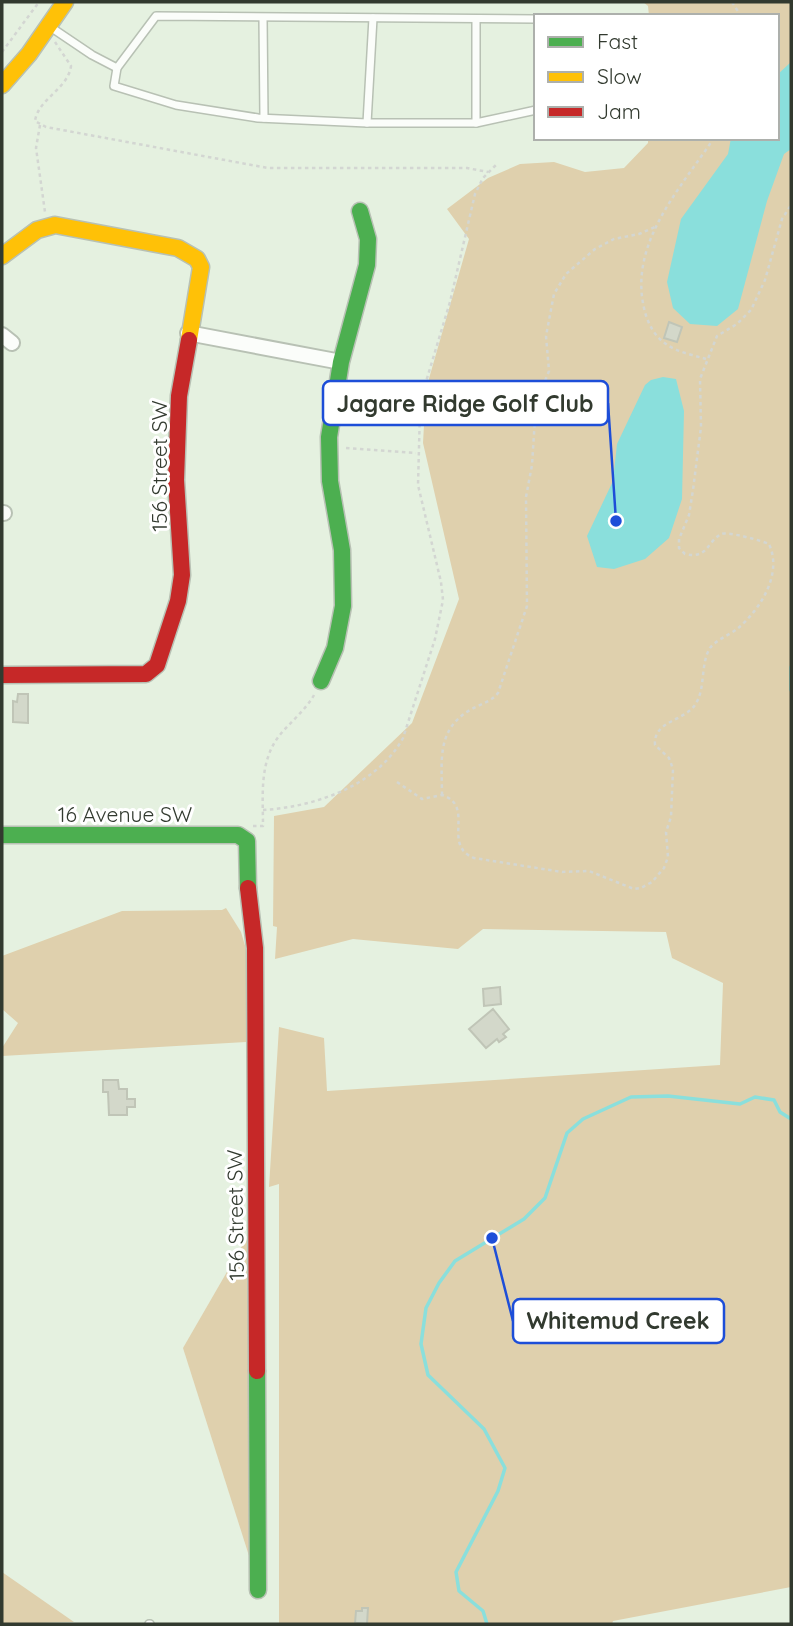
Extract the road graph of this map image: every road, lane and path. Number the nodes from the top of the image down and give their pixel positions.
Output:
1 (39, 2) edge
2 (65, 2) edge
3 (263, 18) junction
4 (373, 18) junction
5 (476, 19) junction
6 (534, 19) edge
7 (49, 26) junction
8 (55, 42) dead end
9 (2, 52) edge
10 (117, 68) junction
11 (2, 85) edge
12 (534, 110) edge
13 (264, 118) junction
14 (367, 123) junction
15 (476, 123) junction
16 (40, 125) junction
17 (712, 140) edge
18 (496, 165) dead end
19 (488, 172) junction
20 (791, 205) edge
21 (360, 211) dead end
22 (47, 225) junction
23 (654, 227) junction
24 (2, 256) edge
25 (188, 333) junction
26 (706, 359) junction
27 (341, 362) junction
28 (329, 447) junction
29 (418, 453) junction
30 (2, 675) edge
31 (321, 681) joint
32 (397, 782) dead end
33 (442, 795) junction
34 (262, 810) junction
35 (246, 824) dead end
36 (2, 835) edge
37 (247, 841) joint
38 (258, 1590) dead end

1 - 9 path
2 - 7 street
3 - 4 lane
3 - 10 lane
3 - 13 lane
4 - 5 lane
4 - 14 lane
5 - 6 lane
5 - 15 lane
7 - 10 lane
7 - 11 street
8 - 16 path
10 - 13 lane
12 - 15 lane
13 - 14 lane
14 - 15 lane
16 - 19 path
16 - 22 path
17 - 23 path
18 - 19 path
19 - 29 path
20 - 26 path
21 - 27 street
22 - 24 street
22 - 25 street, 156 Street SW
23 - 26 path
23 - 33 path
25 - 27 street
25 - 30 street, 156 Street SW
26 - 33 path
27 - 28 street
28 - 29 path
28 - 31 street
29 - 34 path
31 - 34 path
32 - 33 path
34 - 35 path
36 - 37 street, 16 Avenue SW
37 - 38 street, 156 Street SW

